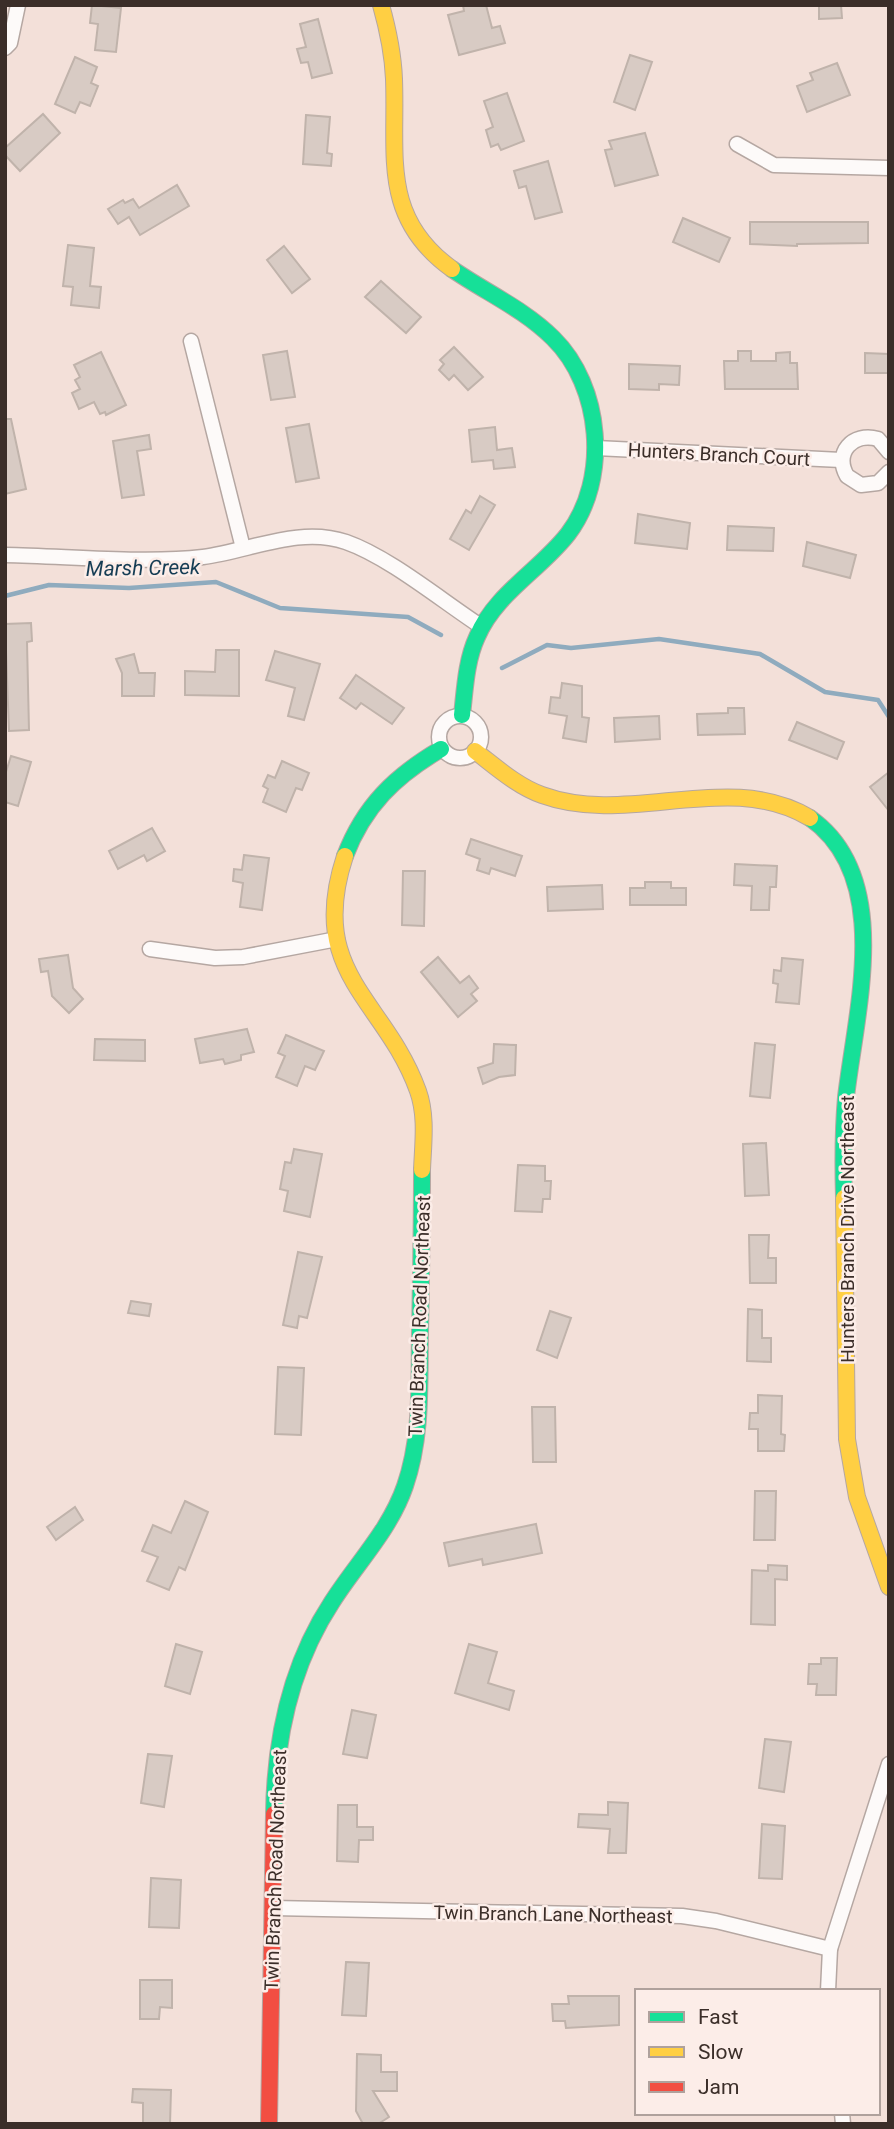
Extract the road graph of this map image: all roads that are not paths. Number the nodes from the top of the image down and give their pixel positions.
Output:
1 (18, 5) edge
2 (381, 5) edge
3 (5, 48) edge
4 (737, 144) dead end
5 (889, 167) edge
6 (191, 341) dead end
7 (596, 448) junction
8 (889, 452) edge
9 (841, 460) junction
10 (889, 472) edge
11 (243, 548) junction
12 (5, 555) edge
13 (482, 627) junction
14 (462, 715) junction
15 (441, 749) junction
16 (475, 751) junction
17 (337, 939) junction
18 (150, 948) dead end
19 (889, 1587) edge
20 (889, 1763) edge
21 (273, 1908) junction
22 (830, 1949) junction
23 (828, 1989) edge
24 (270, 2124) edge

1 - 3 street
2 - 7 street
4 - 5 street
6 - 11 street
7 - 9 street, Hunters Branch Court
7 - 13 street
8 - 9 street
9 - 10 street
11 - 12 street
11 - 13 street
13 - 14 street
14 - 15 street
14 - 16 street
15 - 16 street
15 - 17 street, Twin Branch Road Northeast
16 - 19 street, Hunters Branch Drive Northeast
17 - 18 street
17 - 21 street, Twin Branch Road Northeast
20 - 22 street
21 - 22 street, Twin Branch Lane Northeast
21 - 24 street, Twin Branch Road Northeast
22 - 23 street

